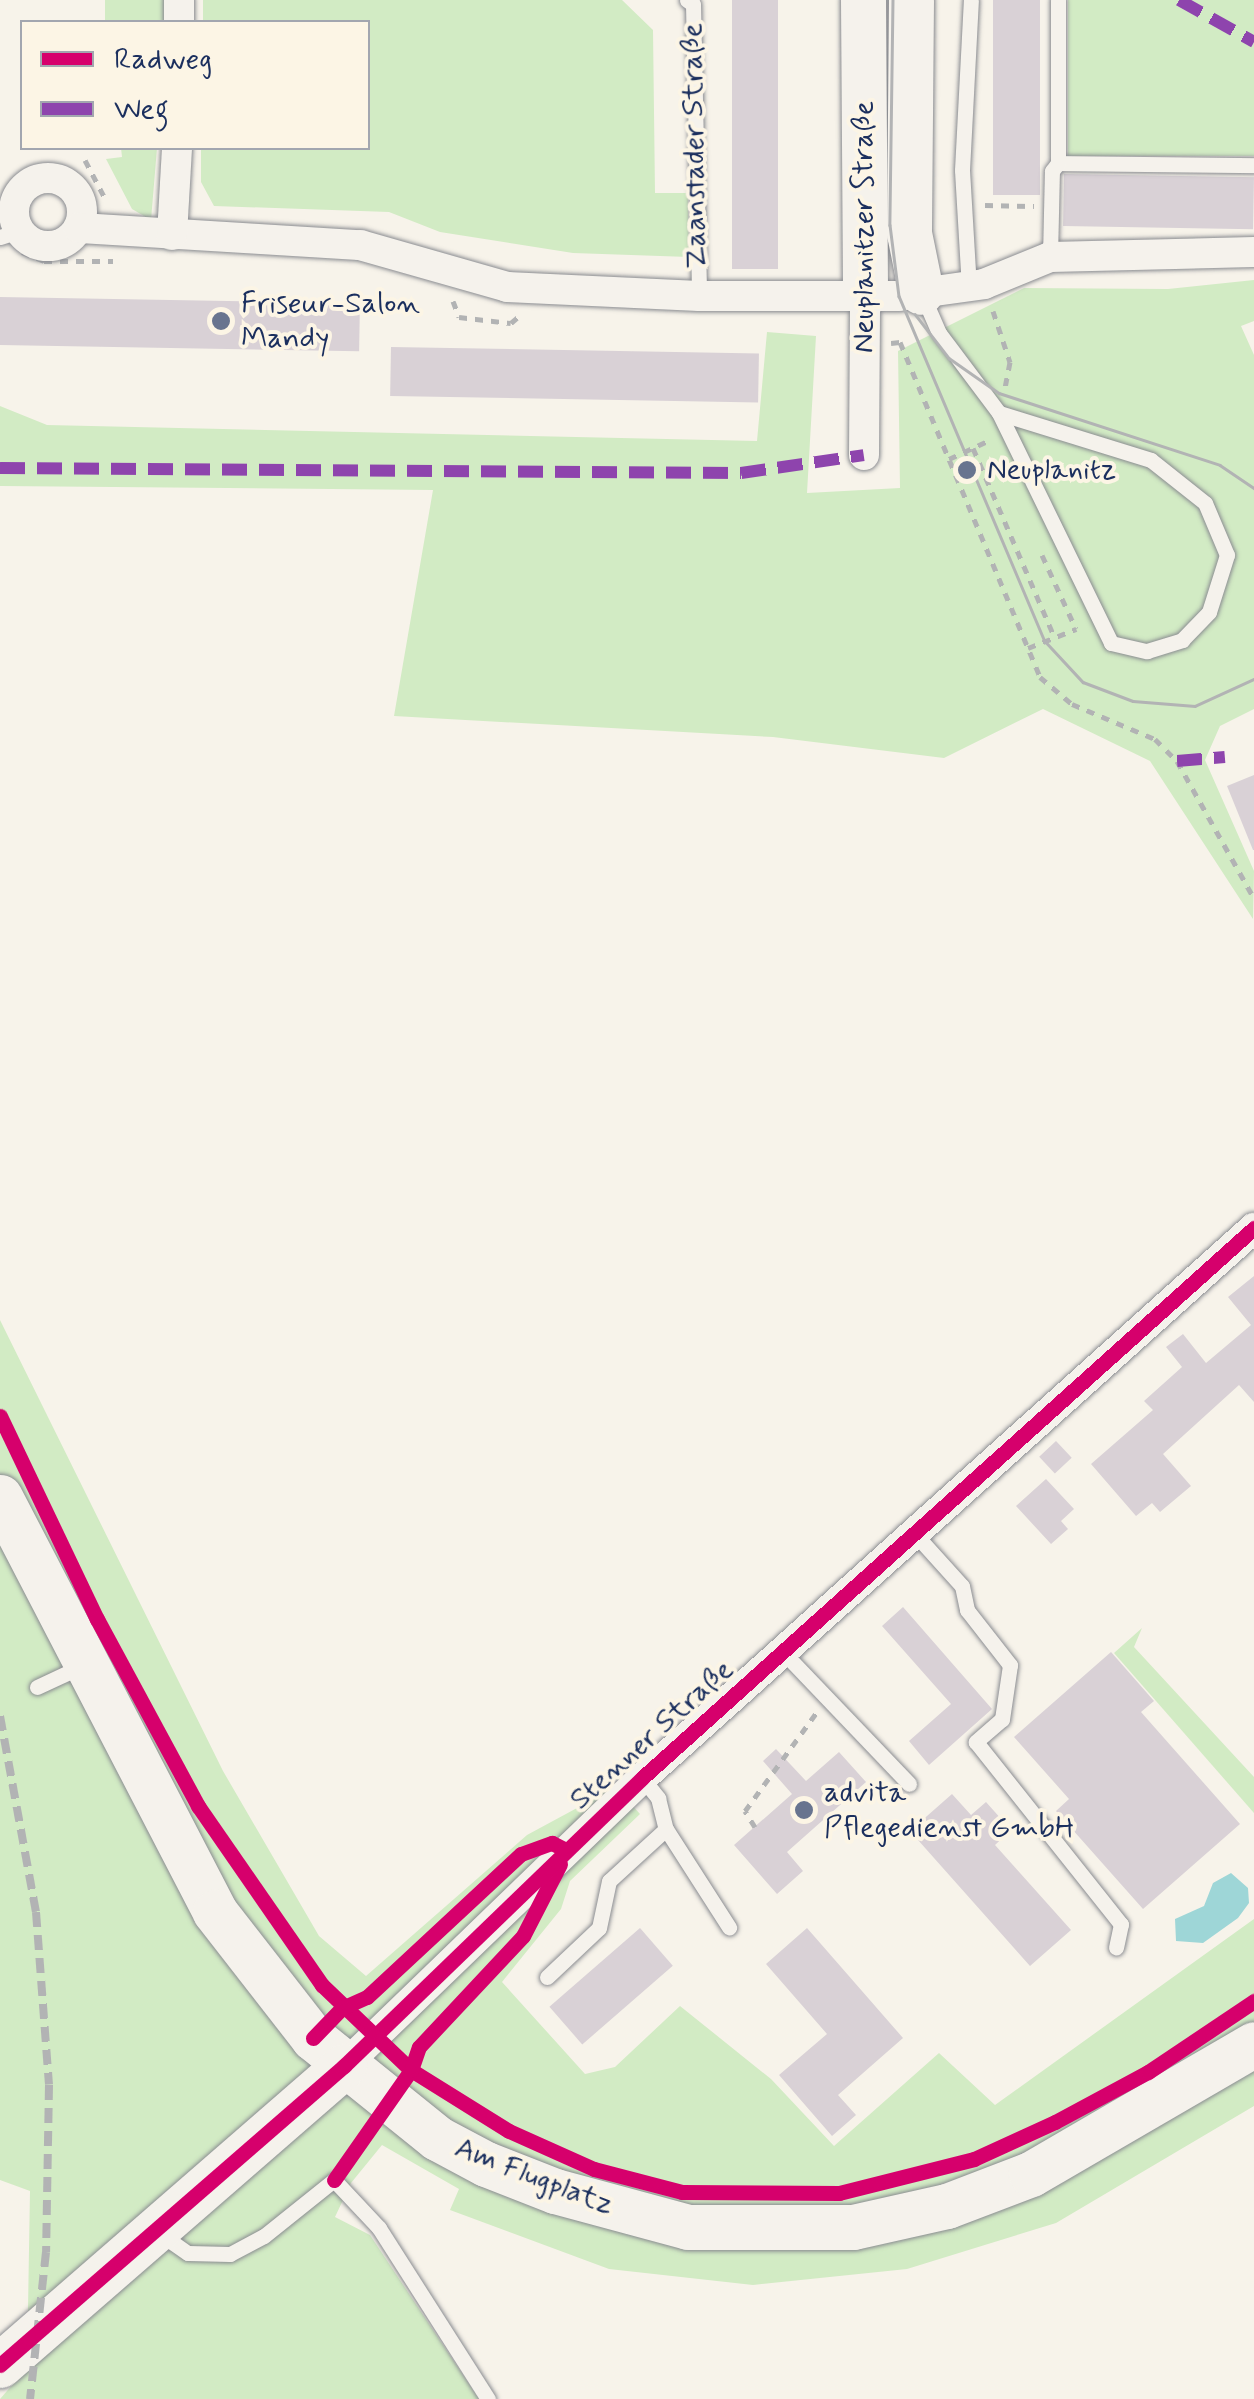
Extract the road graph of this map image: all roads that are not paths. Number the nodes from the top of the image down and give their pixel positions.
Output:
1 (687, 0) edge
2 (864, 0) edge
3 (911, 0) edge
4 (971, 0) edge
5 (1058, 0) edge
6 (177, 150) edge
7 (1058, 162) junction
8 (1254, 165) edge
9 (79, 228) junction
10 (10, 234) edge
11 (172, 235) junction
12 (1254, 252) edge
13 (1050, 257) junction
14 (976, 286) junction
15 (921, 292) junction
16 (865, 294) junction
17 (698, 296) junction
18 (999, 413) junction
19 (864, 455) dead end
20 (1254, 1228) edge
21 (0, 1497) edge
22 (916, 1534) junction
23 (784, 1653) junction
24 (82, 1666) junction
25 (37, 1686) dead end
26 (642, 1778) junction
27 (909, 1784) dead end
28 (666, 1829) junction
29 (729, 1927) dead end
30 (1116, 1947) dead end
31 (547, 1977) dead end
32 (1254, 2044) edge
33 (344, 2066) junction
34 (152, 2227) junction
35 (0, 2366) edge
36 (488, 2399) edge

1 - 17 lane, Zaanstader Straße
2 - 16 main road, Neuplanitzer Straße
3 - 15 main road, Neuplanitzer Straße
4 - 14 lane
5 - 7 lane
6 - 11 street
7 - 8 lane
7 - 13 lane
9 - 10 street, Zaanstader Straße
9 - 10 street, Zaanstader Straße
9 - 11 street, Zaanstader Straße
11 - 17 street, Zaanstader Straße
12 - 13 street
13 - 14 street, Zaanstader Straße
14 - 15 street, Zaanstader Straße
15 - 16 street, Zaanstader Straße
15 - 18 lane
16 - 17 street, Zaanstader Straße
16 - 19 street, Neuplanitzer Straße
18 - 18 lane
20 - 22 street, Stenner Straße
21 - 24 main road, Am Flugplatz
22 - 23 street, Stenner Straße
22 - 30 lane
23 - 26 street, Stenner Straße
23 - 27 lane
24 - 25 lane
24 - 33 main road, Am Flugplatz
26 - 28 lane
26 - 33 street, Stenner Straße
28 - 29 lane
28 - 31 lane
32 - 33 main road, Am Flugplatz
33 - 34 main road, Stenner Straße
34 - 35 main road, Stenner Straße
34 - 36 lane

